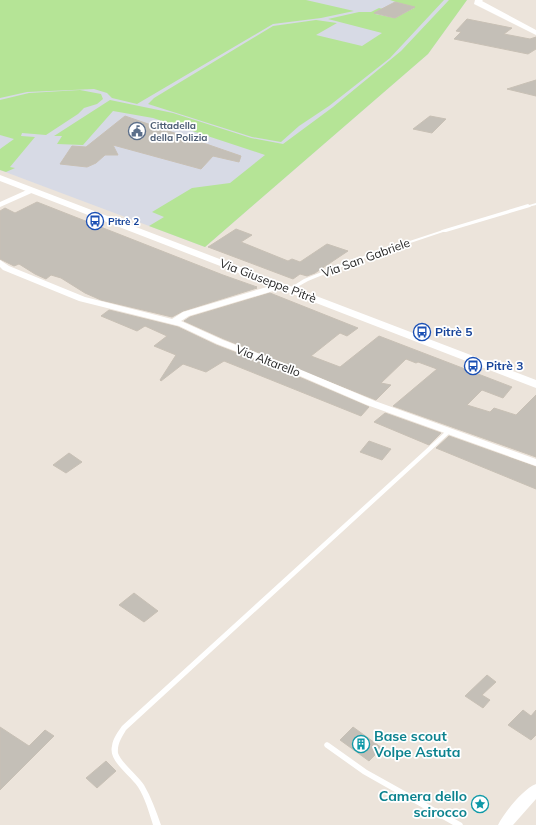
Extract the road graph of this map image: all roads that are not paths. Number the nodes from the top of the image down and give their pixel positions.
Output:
1 (479, 0) edge
2 (536, 33) edge
3 (0, 178) edge
4 (32, 191) junction
5 (536, 204) edge
6 (0, 206) edge
7 (528, 206) joint
8 (444, 231) joint
9 (0, 264) edge
10 (285, 288) junction
11 (173, 322) junction
12 (536, 384) edge
13 (448, 432) junction
14 (536, 463) edge
15 (327, 745) dead end
16 (536, 790) edge
17 (157, 825) edge
18 (459, 825) edge
19 (504, 825) edge

1 - 2 street
3 - 4 street, Via Giuseppe Pitrè
4 - 6 street
4 - 10 street, Via Giuseppe Pitrè
5 - 7 lane
7 - 8 street
8 - 10 lane, Via San Gabriele
9 - 11 street, Via Altarello
10 - 11 street, Via San Gabriele
10 - 12 street, Via Giuseppe Pitrè
11 - 13 street, Via Altarello
13 - 14 street, Via Altarello
13 - 17 lane
15 - 18 lane
16 - 19 street

